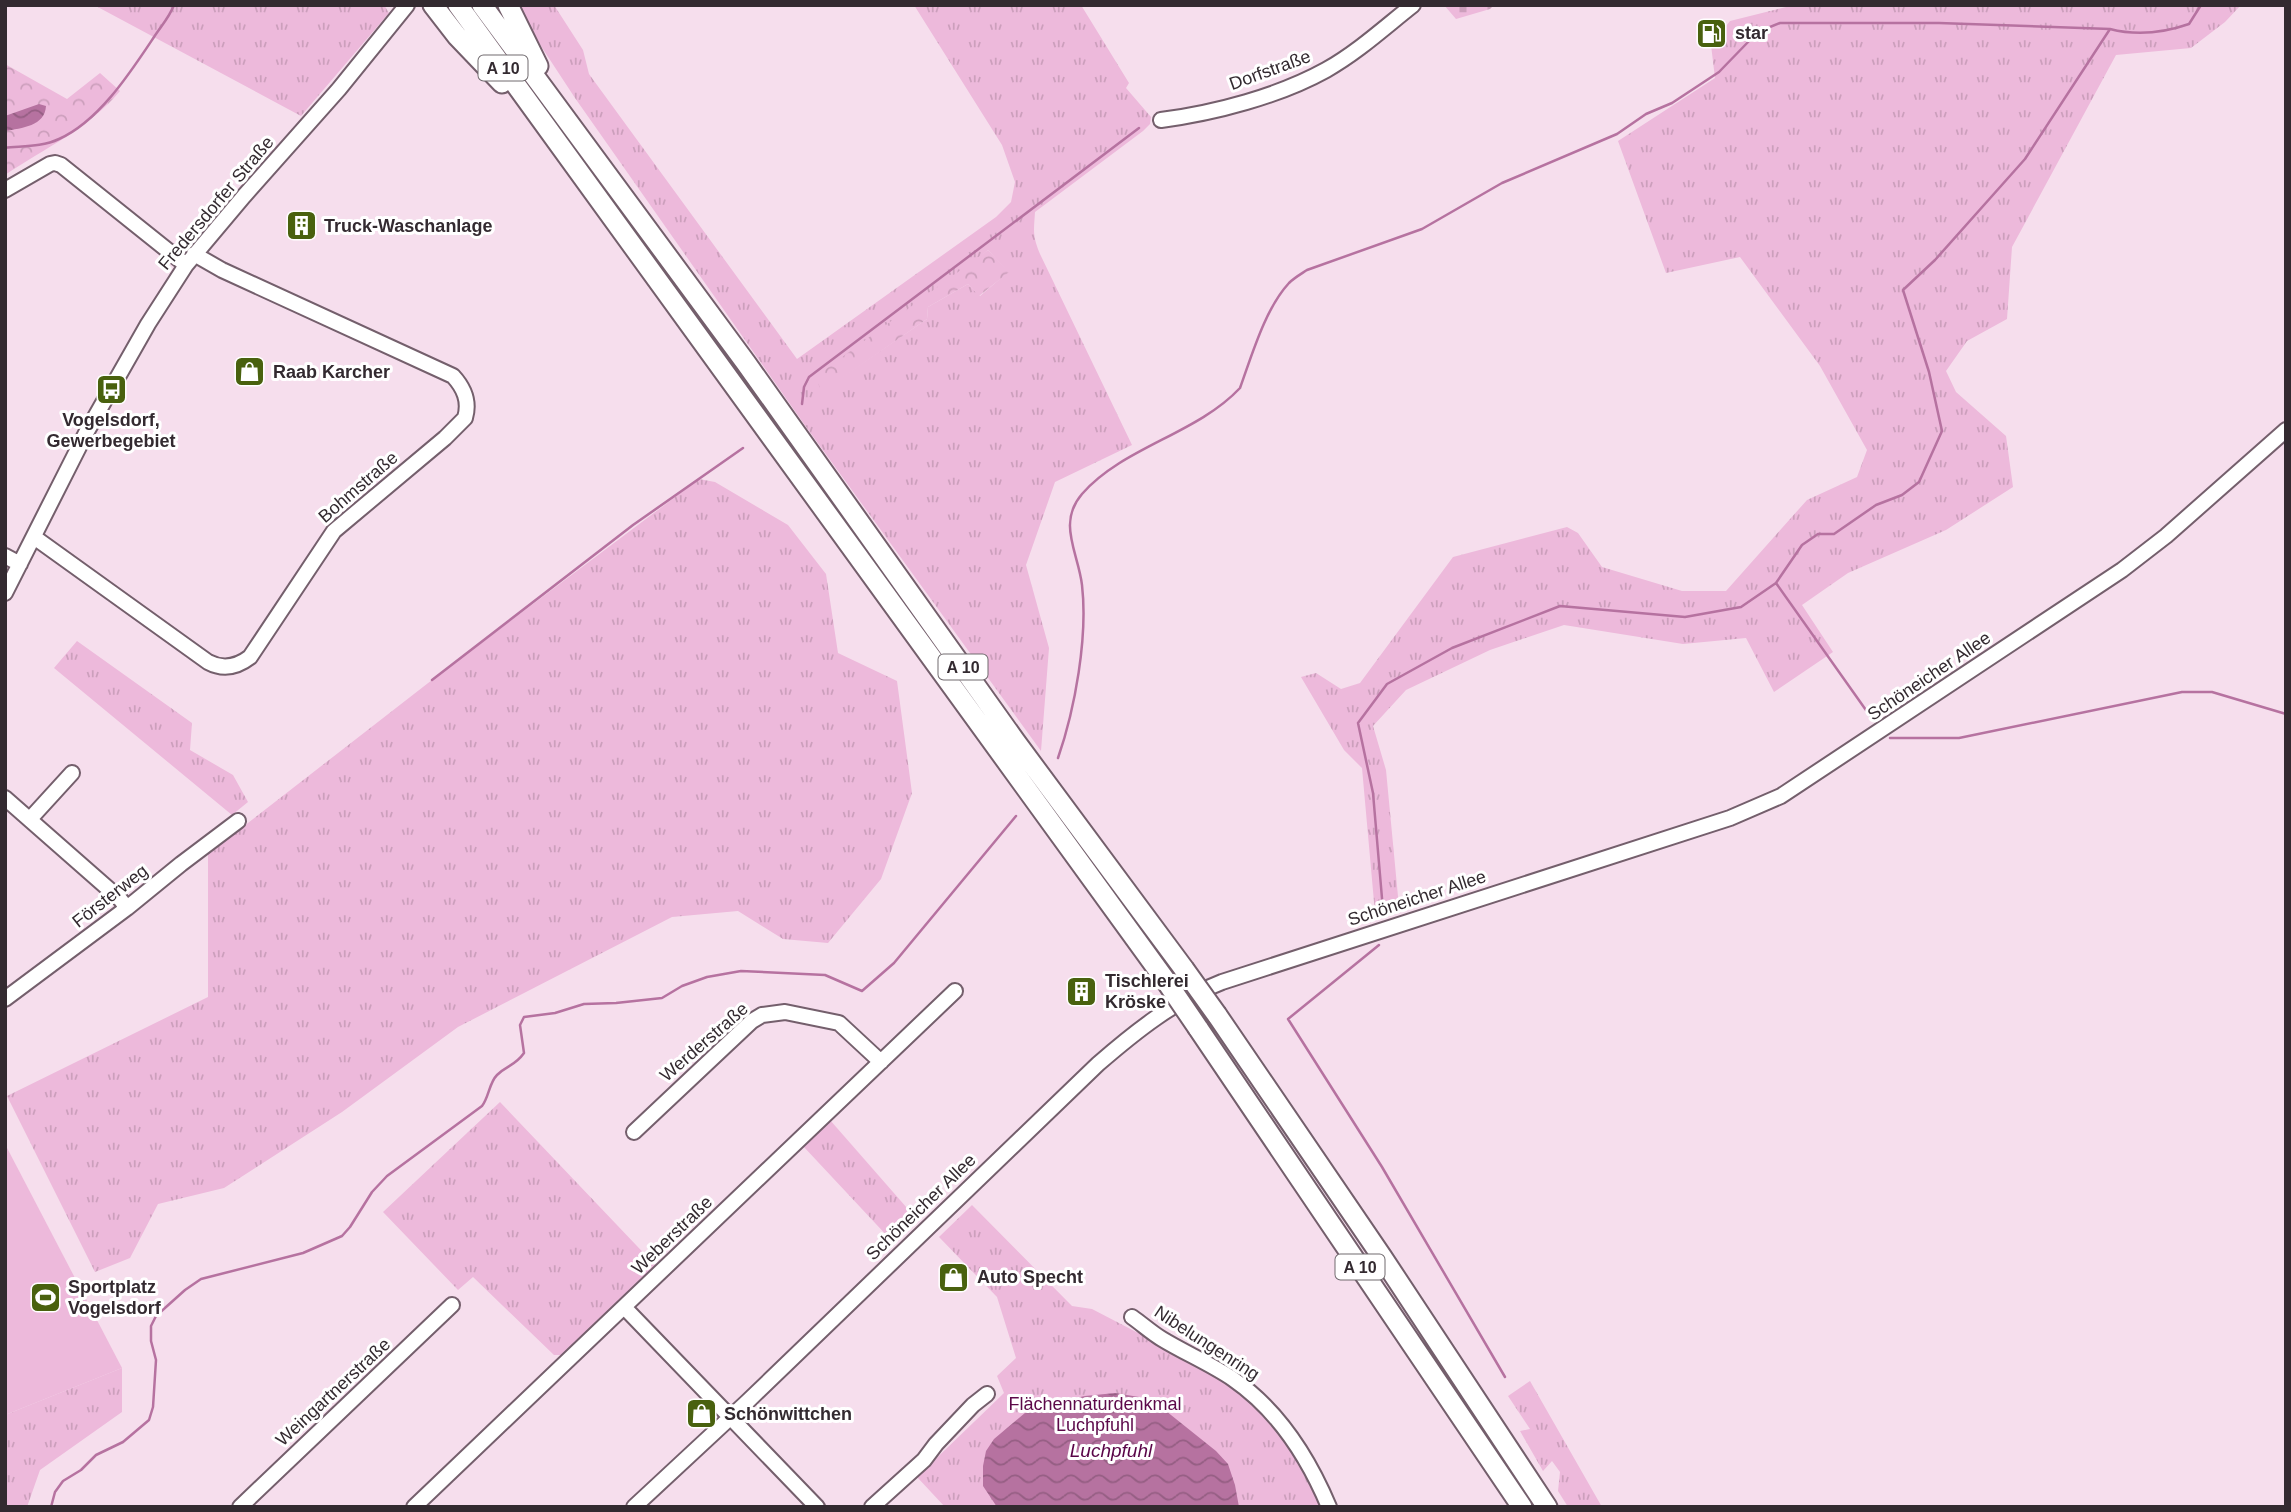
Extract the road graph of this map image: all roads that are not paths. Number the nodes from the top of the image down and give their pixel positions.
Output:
1 (433, 5) edge
2 (458, 5) edge
3 (482, 5) edge
4 (508, 5) edge
5 (1413, 5) edge
6 (404, 9) edge
7 (1161, 120) dead end
8 (556, 124) junction
9 (5, 190) edge
10 (190, 259) junction
11 (2286, 430) edge
12 (34, 537) junction
13 (5, 556) edge
14 (20, 564) junction
15 (5, 593) edge
16 (72, 773) dead end
17 (5, 797) edge
18 (30, 819) junction
19 (238, 821) dead end
20 (127, 908) junction
21 (955, 991) dead end
22 (5, 999) edge
23 (881, 1062) junction
24 (634, 1132) dead end
25 (452, 1305) dead end
26 (624, 1307) junction
27 (1132, 1317) dead end
28 (987, 1394) dead end
29 (730, 1418) junction
30 (240, 1507) edge
31 (414, 1507) edge
32 (634, 1507) edge
33 (817, 1507) edge
34 (872, 1507) edge
35 (1329, 1507) edge
36 (1522, 1507) edge
37 (1547, 1507) edge

1 - 8 highway
2 - 8 highway, A 10
3 - 8 highway, A 10
4 - 8 highway
5 - 7 street, Dorfstraße
6 - 10 street, Fredersdorfer Straße
8 - 36 highway, A 10, bridge
8 - 37 highway, A 10, bridge
9 - 10 street, Bohmstraße
10 - 12 street, Fredersdorfer Straße
10 - 12 street, Bohmstraße
11 - 29 street, Schöneicher Allee
12 - 14 street, Fredersdorfer Straße
13 - 14 street
14 - 15 street, Fredersdorfer Straße
16 - 18 street
17 - 18 street
18 - 20 street
19 - 20 street, Försterweg
20 - 22 street, Försterweg
21 - 23 street, Weberstraße
23 - 24 street, Werderstraße
23 - 26 street, Weberstraße
25 - 30 street, Weingartnerstraße
26 - 29 street
26 - 31 street, Weberstraße
27 - 35 street, Nibelungenring
28 - 34 street
29 - 32 street, Schöneicher Allee
29 - 33 street

